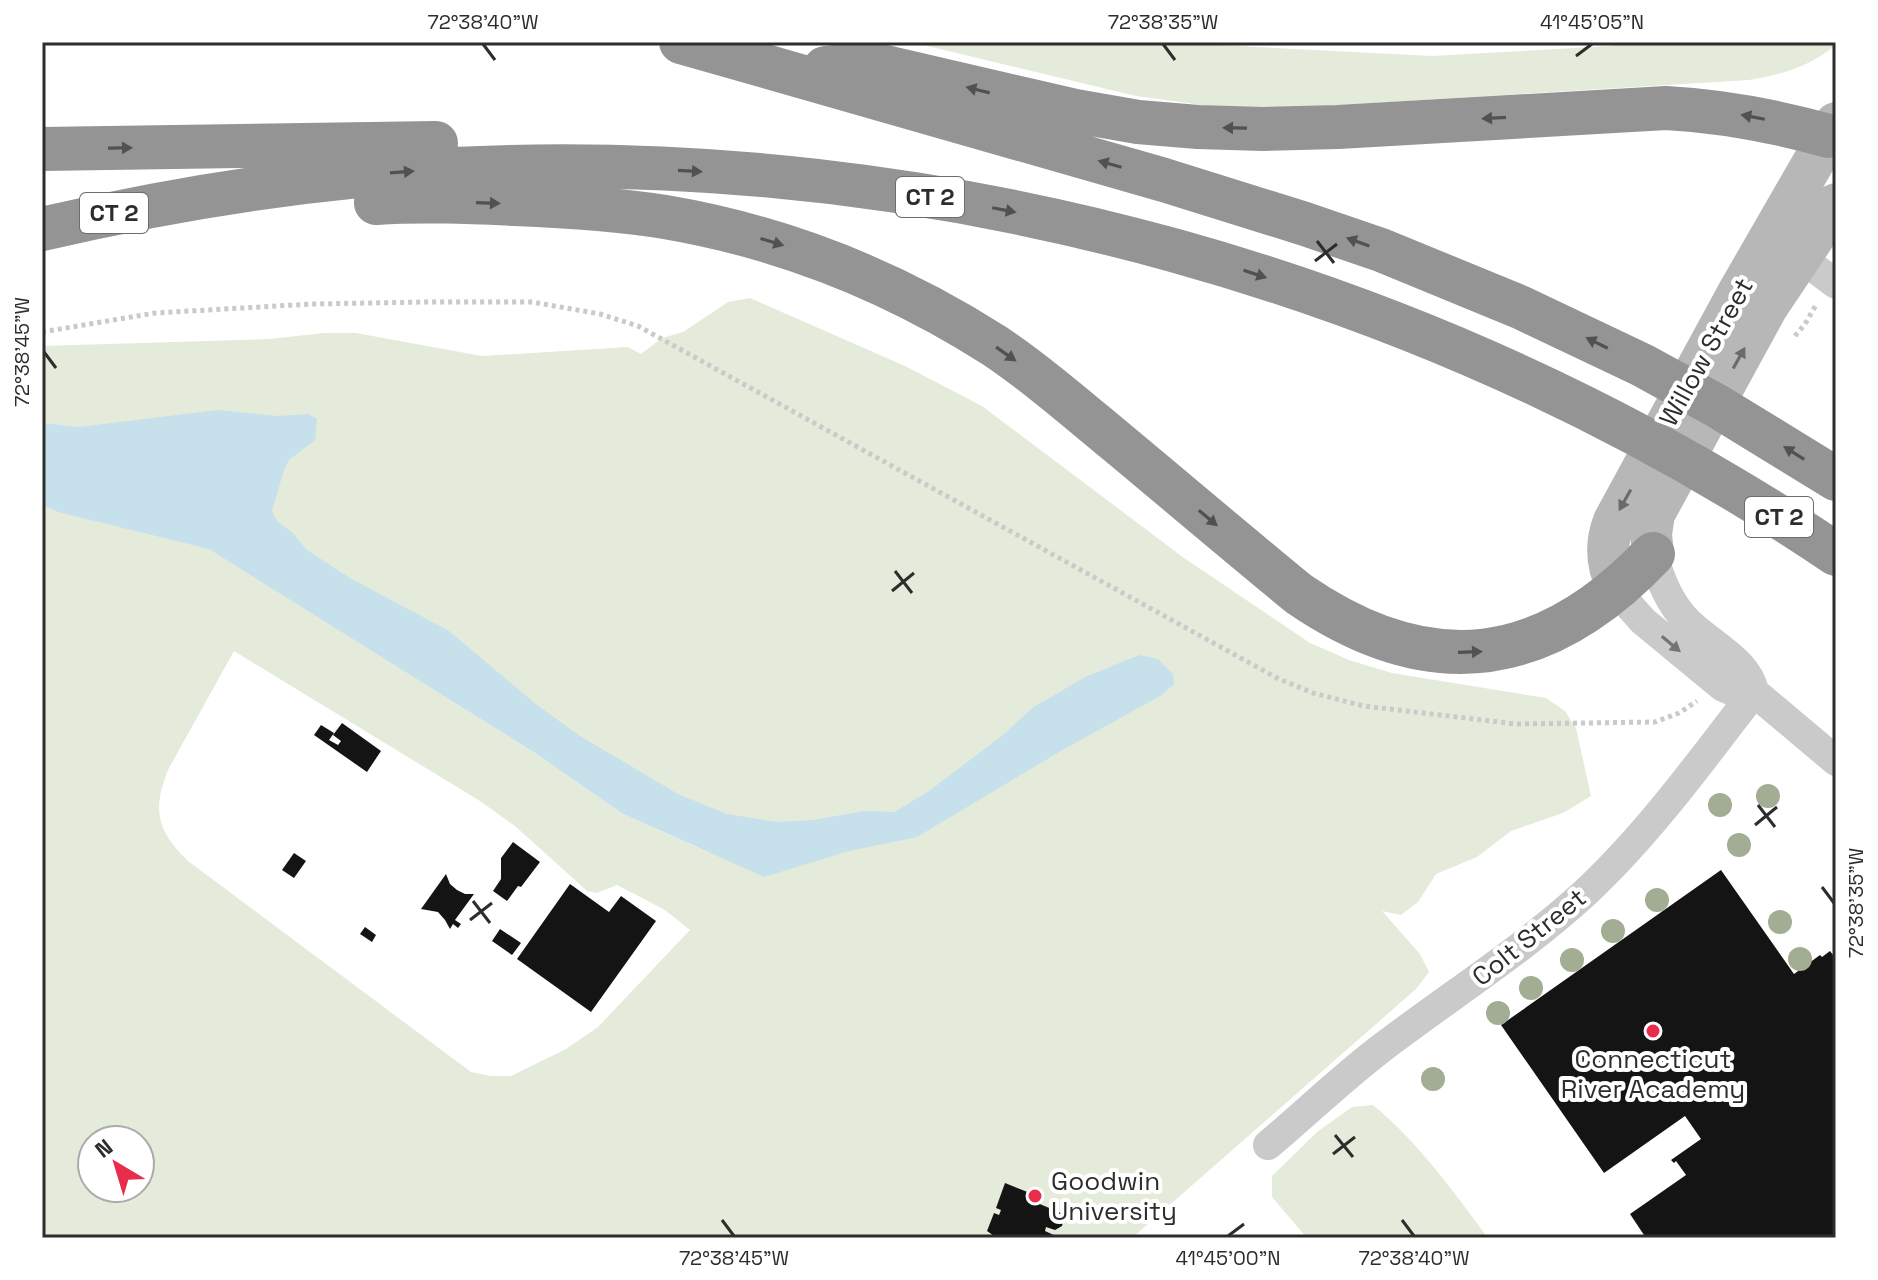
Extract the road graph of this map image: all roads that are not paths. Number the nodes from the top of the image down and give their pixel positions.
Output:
1 (681, 42) edge
2 (792, 73) junction
3 (1832, 130) edge
4 (42, 149) edge
5 (641, 168) junction
6 (186, 200) junction
7 (1836, 204) edge
8 (42, 229) edge
9 (1786, 247) junction
10 (1836, 284) edge
11 (1836, 479) edge
12 (1653, 554) junction
13 (1836, 554) edge
14 (1618, 588) junction
15 (1754, 692) junction
16 (1836, 761) edge
17 (1268, 1145) dead end

1 - 2 highway, CT 2
3 -> 2 highway
11 -> 2 highway, CT 2
3 - 9 main road, Willow Street
4 -> 5 highway
6 -> 5 highway, CT 2
5 -> 13 highway, CT 2
6 - 8 highway, CT 2
6 -> 14 highway
7 - 9 main road, Willow Street
9 - 10 street
12 -> 9 main road, Willow Street
9 -> 14 main road, Willow Street
12 - 14 highway
12 - 15 street
14 -> 15 street
15 - 16 street
15 - 17 street, Colt Street

